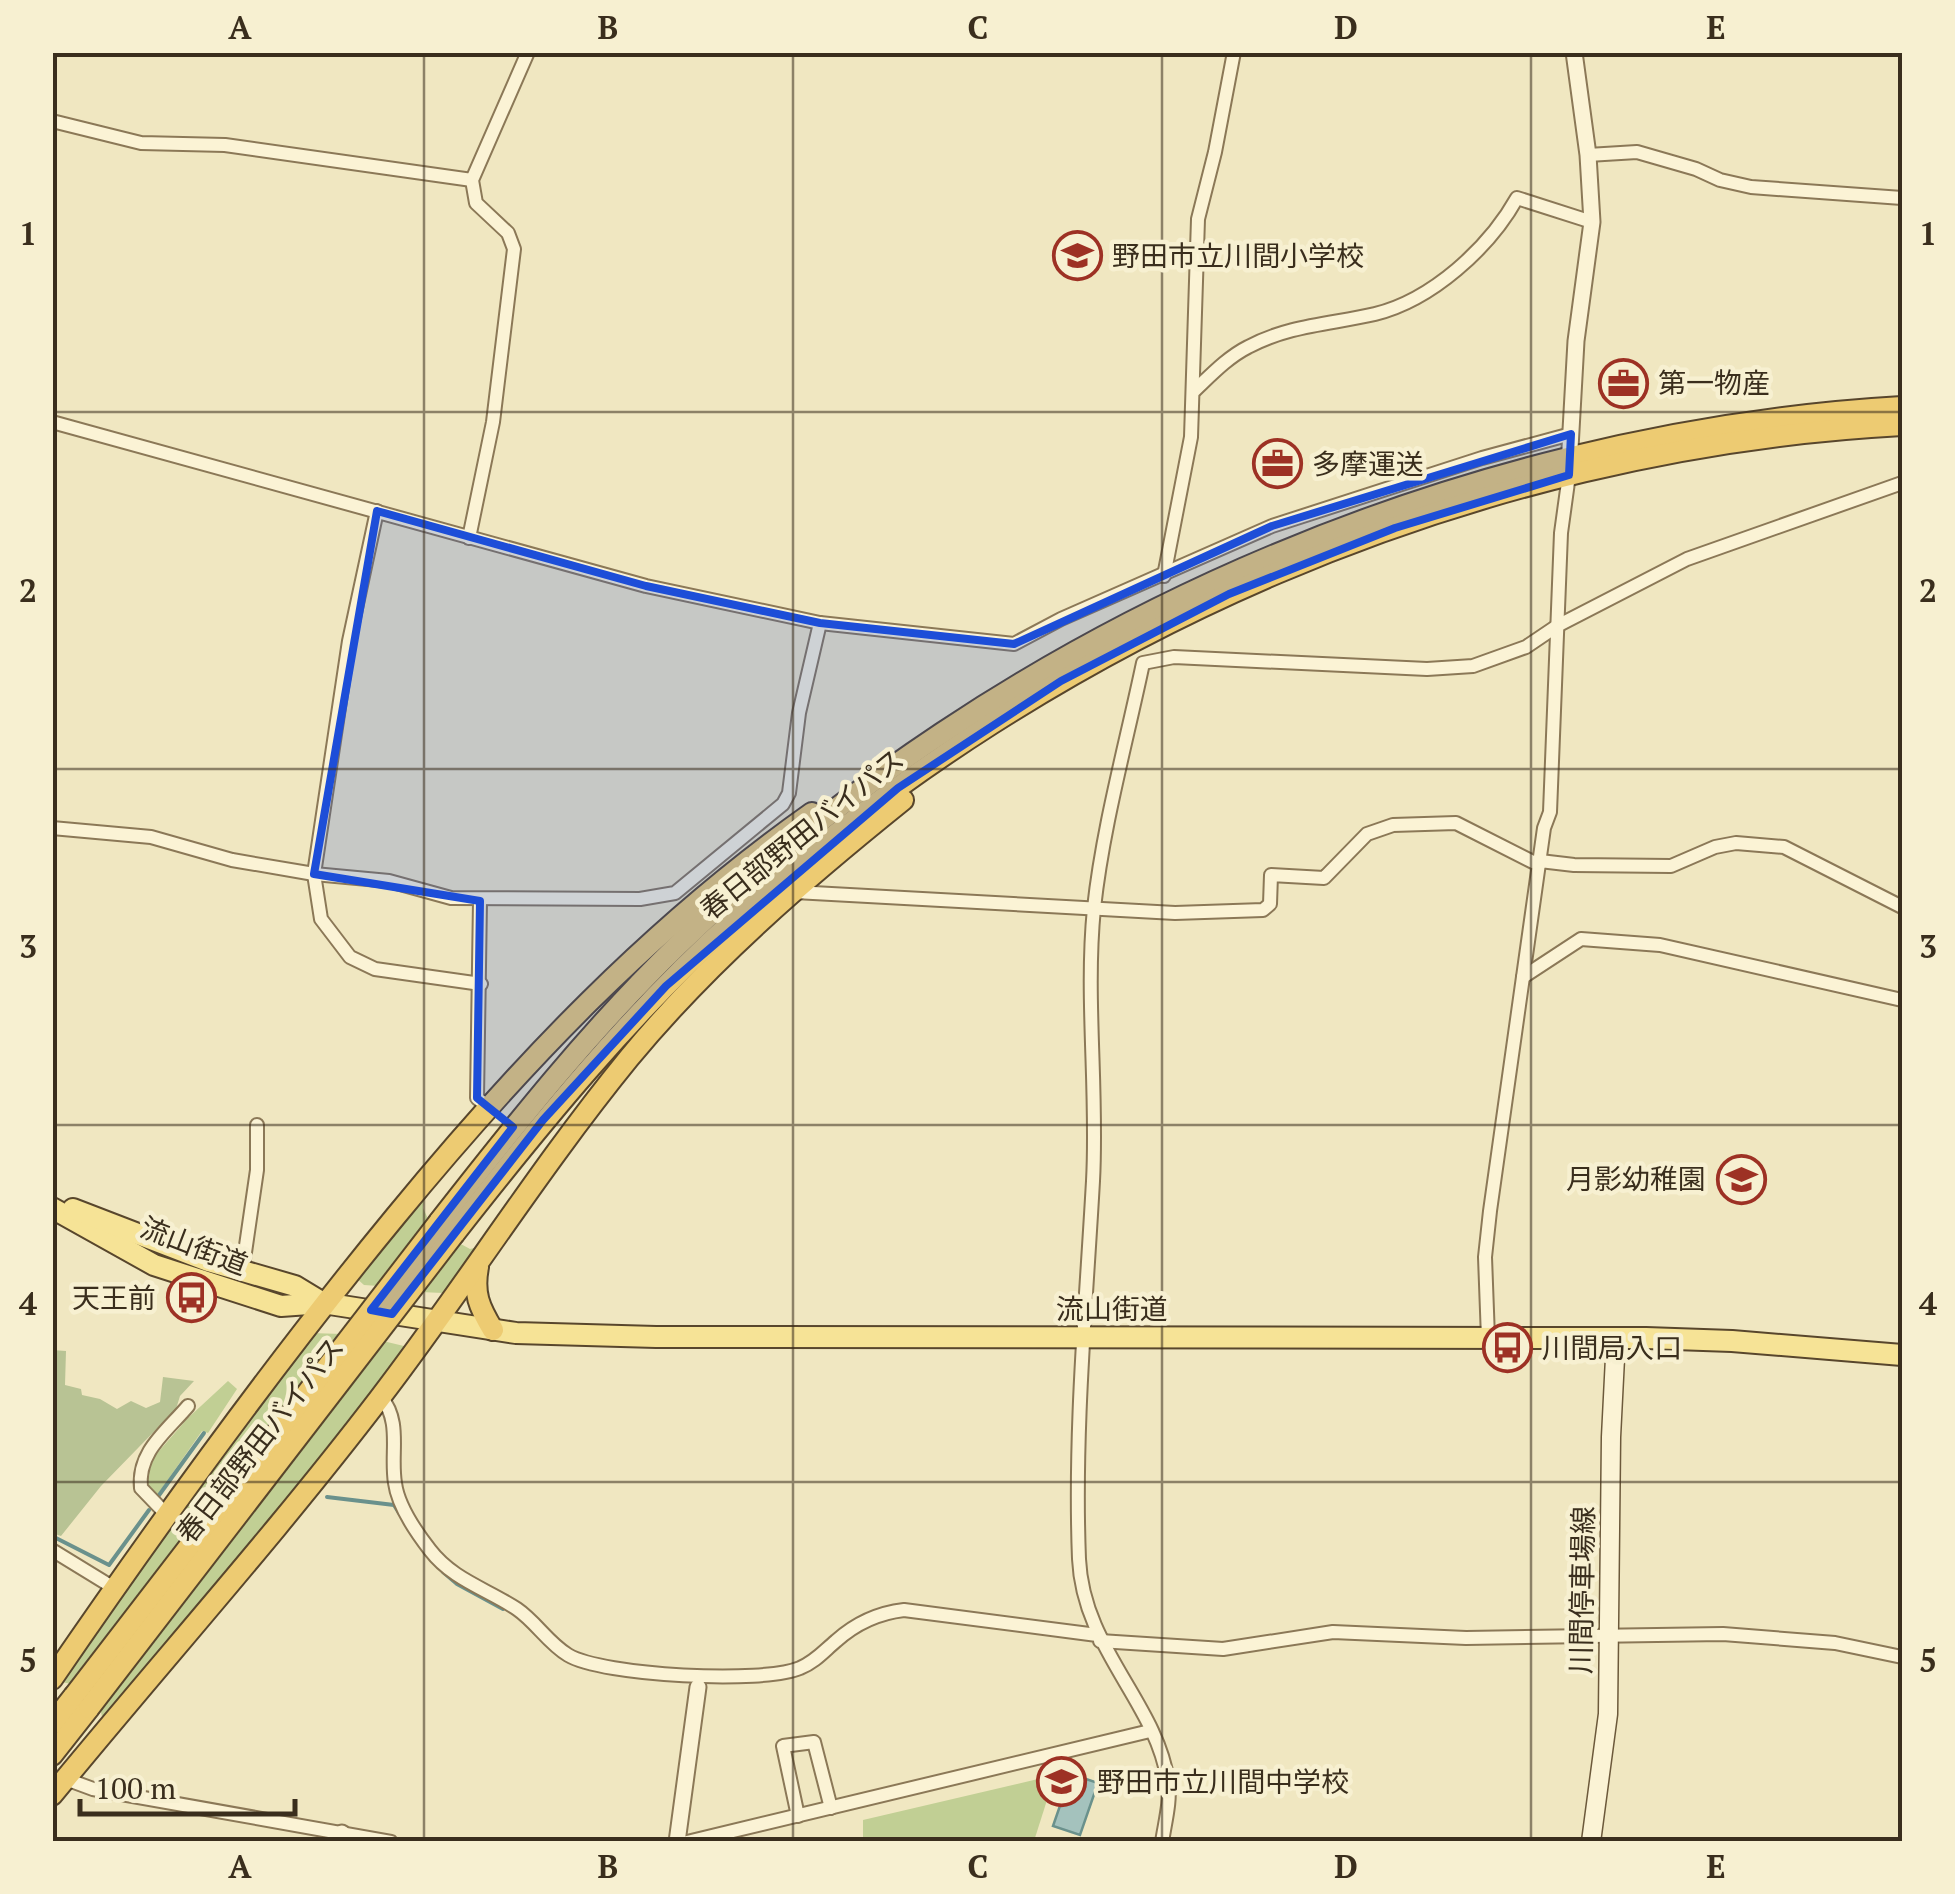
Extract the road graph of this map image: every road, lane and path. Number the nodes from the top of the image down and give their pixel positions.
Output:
1 (528, 52) edge
2 (1234, 52) edge
3 (1574, 52) edge
4 (52, 120) edge
5 (1588, 155) junction
6 (472, 180) junction
7 (1902, 198) edge
8 (1592, 222) junction
9 (1194, 391) junction
10 (1902, 407) edge
11 (52, 422) edge
12 (1902, 426) edge
13 (1571, 434) junction
14 (1569, 467) junction
15 (1902, 483) edge
16 (377, 512) junction
17 (469, 538) junction
18 (1164, 576) junction
19 (820, 623) junction
20 (1557, 626) junction
21 (1022, 704) junction
22 (892, 768) junction
23 (52, 828) edge
24 (1540, 863) junction
25 (314, 874) junction
26 (795, 892) junction
27 (480, 901) junction
28 (1902, 907) edge
29 (1094, 910) junction
30 (1523, 976) junction
31 (481, 984) junction
32 (1902, 1000) edge
33 (488, 1106) junction
34 (257, 1124) dead end
35 (52, 1205) edge
36 (447, 1228) junction
37 (480, 1260) junction
38 (242, 1272) junction
39 (323, 1303) junction
40 (436, 1321) junction
41 (493, 1330) junction
42 (1081, 1337) junction
43 (1488, 1338) junction
44 (1616, 1338) junction
45 (1902, 1355) edge
46 (381, 1397) junction
47 (188, 1406) dead end
48 (167, 1515) junction
49 (52, 1550) edge
50 (114, 1588) junction
51 (1608, 1635) junction
52 (1099, 1638) junction
53 (1902, 1657) edge
54 (52, 1679) edge
55 (698, 1688) dead end
56 (82, 1702) junction
57 (52, 1724) edge
58 (1150, 1731) junction
59 (52, 1755) edge
60 (59, 1787) edge
61 (831, 1808) junction
62 (798, 1816) junction
63 (340, 1837) edge
64 (391, 1842) edge
65 (677, 1842) edge
66 (687, 1842) edge
67 (1162, 1842) edge
68 (1592, 1842) edge

1 - 6 street
2 - 9 street
3 - 5 street
4 - 6 street
5 - 7 street
5 - 8 street
6 - 17 street
8 - 9 street
8 - 13 street
9 - 18 street
10 - 14 highway, 春日部野田バイパス
11 - 16 street
12 - 14 highway, 春日部野田バイパス
13 - 14 street
13 - 18 street
14 - 20 street
14 - 21 highway, 春日部野田バイパス
14 - 22 highway, 春日部野田バイパス
15 - 20 street
16 - 17 street
16 - 25 street
17 - 19 street
18 - 19 street
19 - 27 street
20 - 24 street
20 - 29 street
21 - 26 highway
21 - 36 highway, 春日部野田バイパス
22 - 33 highway
22 - 36 highway, 春日部野田バイパス
23 - 25 street
24 - 28 street
24 - 29 street
24 - 30 street
25 - 27 street
25 - 31 street
26 - 29 street
26 - 37 highway
27 - 31 street
29 - 42 street
30 - 32 street
30 - 43 street
31 - 33 street
33 - 39 highway
34 - 38 street
35 - 38 main road, 流山街道
35 - 39 main road, 流山街道
36 - 56 highway, 春日部野田バイパス, bridge
37 - 40 highway
37 - 41 highway
38 - 39 main road, 流山街道
39 - 40 main road, 流山街道
39 - 48 highway
40 - 41 main road, 流山街道
40 - 46 highway
41 - 42 main road, 流山街道
42 - 43 main road, 流山街道
42 - 52 street
43 - 44 main road, 流山街道
44 - 45 main road, 流山街道
44 - 51 main road, 川間停車場線
46 - 52 street
46 - 60 highway
47 - 48 street
48 - 50 highway
49 - 50 street
50 - 54 highway
51 - 52 street
51 - 53 street
51 - 68 main road, 川間停車場線
52 - 58 street
55 - 65 street
56 - 57 highway, 春日部野田バイパス
56 - 59 highway, 春日部野田バイパス
58 - 61 street
58 - 67 street
60 - 63 street
61 - 62 street
61 - 62 street
62 - 66 street
63 - 64 street

